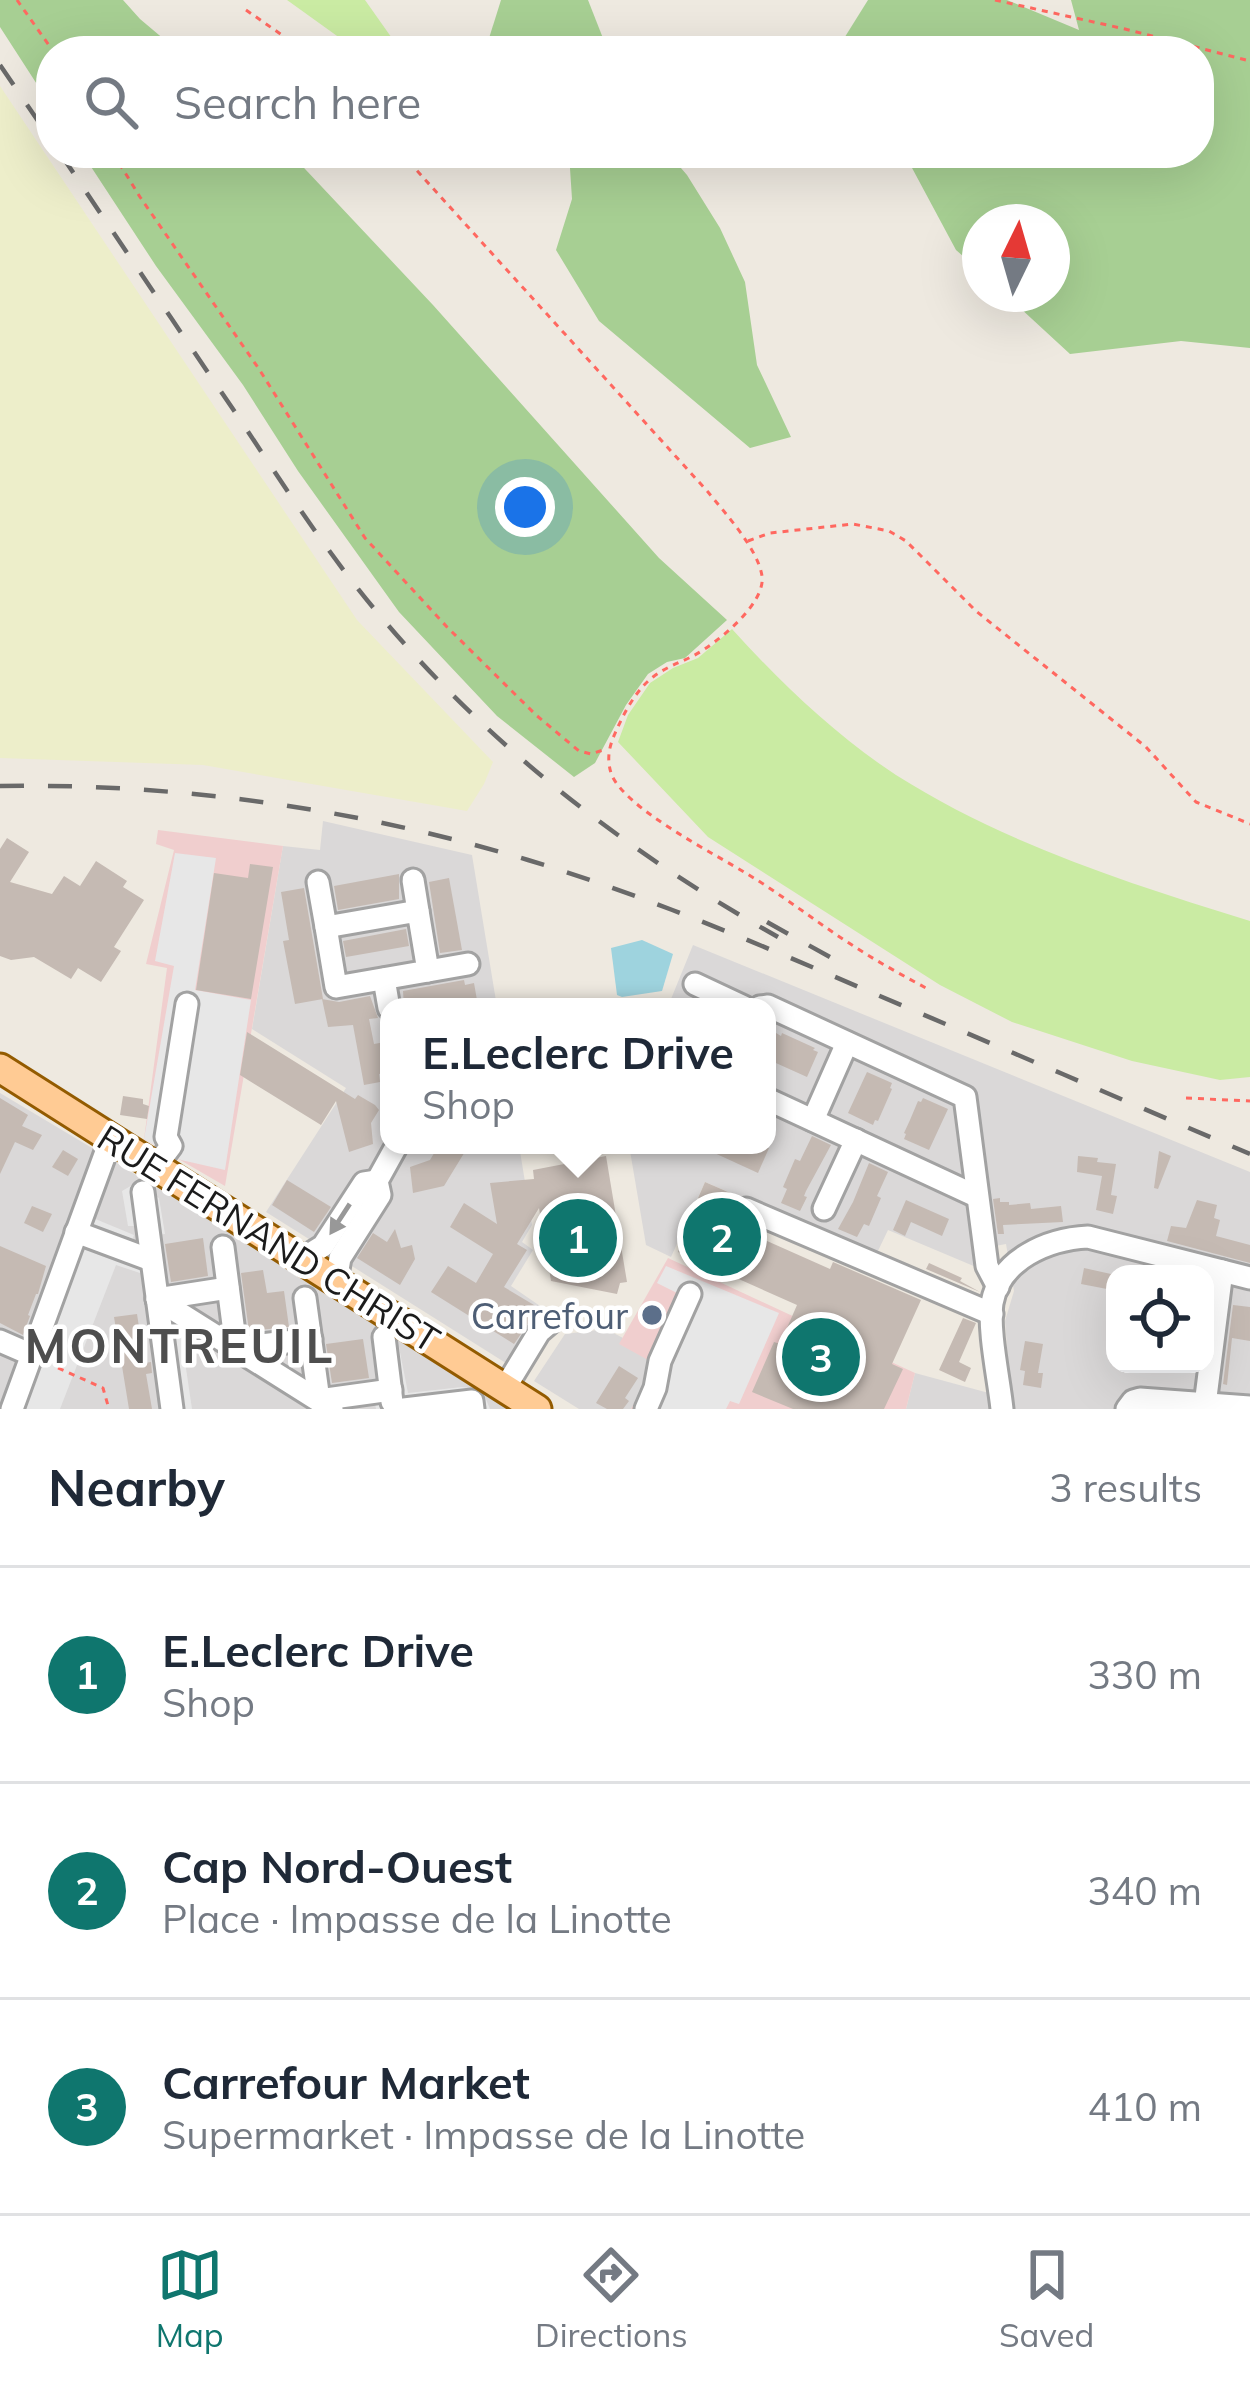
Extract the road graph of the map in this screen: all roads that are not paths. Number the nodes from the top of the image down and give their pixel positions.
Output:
1 (413, 880) dead end
2 (318, 882) dead end
3 (418, 910) junction
4 (326, 927) junction
5 (468, 964) dead end
6 (428, 971) junction
7 (384, 979) junction
8 (695, 984) dead end
9 (387, 998) edge
10 (725, 998) edge
11 (187, 1004) dead end
12 (776, 1010) edge
13 (848, 1043) junction
14 (0, 1068) edge
15 (776, 1103) edge
16 (813, 1120) junction
17 (111, 1138) junction
18 (856, 1140) junction
19 (392, 1154) edge
20 (156, 1166) junction
21 (377, 1181) junction
22 (143, 1192) dead end
23 (976, 1196) junction
24 (746, 1209) dead end
25 (824, 1209) dead end
26 (76, 1232) junction
27 (223, 1247) dead end
28 (302, 1259) junction
29 (151, 1261) junction
30 (1222, 1271) junction
31 (1250, 1278) edge
32 (336, 1281) junction
33 (998, 1287) junction
34 (228, 1288) junction
35 (690, 1294) dead end
36 (305, 1298) dead end
37 (157, 1299) junction
38 (992, 1314) junction
39 (553, 1320) dead end
40 (384, 1337) dead end
41 (310, 1339) junction
42 (0, 1341) edge
43 (236, 1348) junction
44 (32, 1355) junction
45 (524, 1402) edge
46 (396, 1403) edge
47 (326, 1405) edge
48 (1205, 1405) junction
49 (1250, 1407) edge
50 (12, 1409) edge
51 (172, 1409) edge
52 (473, 1409) edge
53 (646, 1409) edge
54 (1002, 1409) edge
55 (1127, 1409) edge

1 - 3 street
2 - 4 street
3 - 4 street
3 - 6 street
4 - 7 street
5 - 6 street
6 - 7 street
7 - 9 street
8 - 10 street
11 - 20 street
12 - 13 street
13 - 16 street
13 - 23 street
14 - 17 main road, RUE FERNAND CHRIST
15 - 16 street
16 - 18 street
17 - 20 main road, RUE FERNAND CHRIST
17 - 26 street
18 - 23 street
18 - 25 street
19 - 21 street
20 - 28 main road, RUE FERNAND CHRIST
21 -> 28 street
21 - 32 street
22 - 29 street
23 - 33 street
24 - 38 street
26 - 29 street
26 - 44 street
27 - 34 street
28 - 32 main road, RUE FERNAND CHRIST
29 - 37 street
30 - 31 street
30 - 33 street
30 - 48 street
32 - 45 main road, RUE FERNAND CHRIST
33 - 38 street
34 - 37 street
34 - 43 street
35 - 53 street
36 - 41 street
37 - 43 street
37 - 51 street
38 - 54 street
39 - 45 street
40 - 46 street
41 - 43 street
41 - 47 street
42 - 44 street
43 - 47 street
44 - 50 street
46 - 47 street
46 - 52 street
48 - 49 street
48 - 55 street

